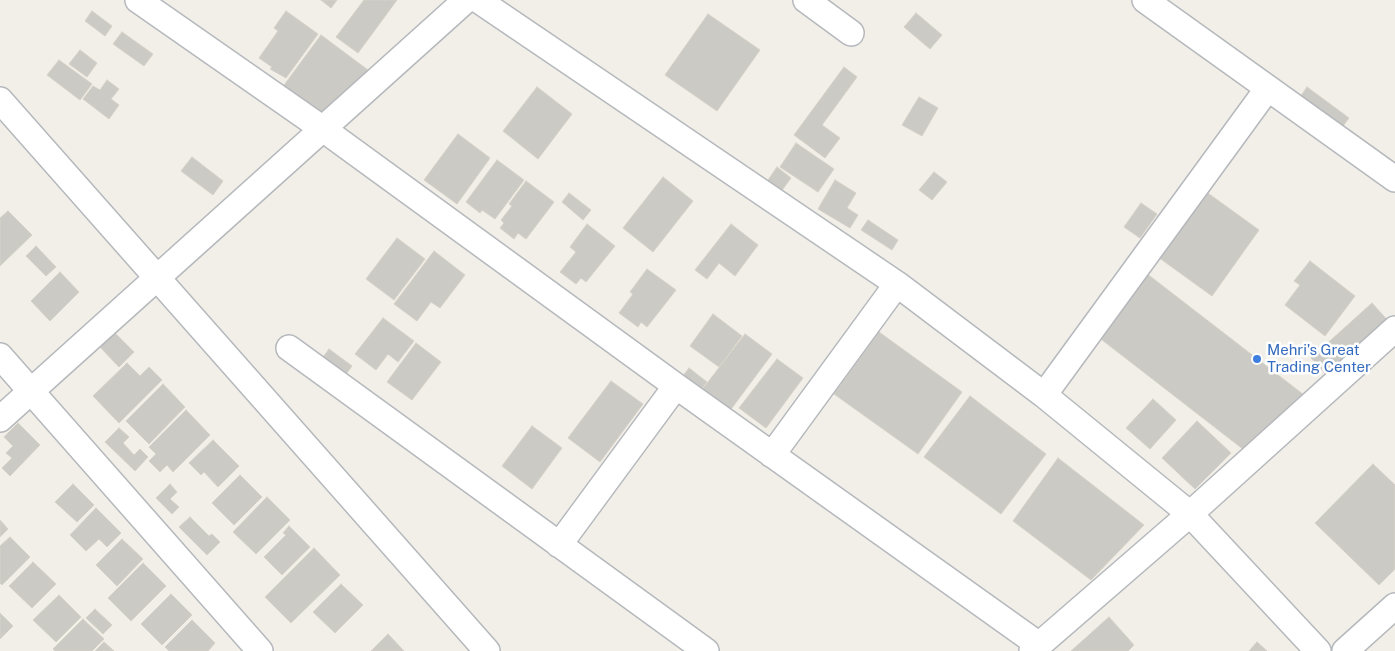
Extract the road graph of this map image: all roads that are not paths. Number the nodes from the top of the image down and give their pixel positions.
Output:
1 (138, 0) edge
2 (466, 0) edge
3 (478, 0) edge
4 (806, 0) edge
5 (1145, 0) edge
6 (851, 33) dead end
7 (1268, 88) junction
8 (0, 100) edge
9 (323, 129) junction
10 (1395, 179) edge
11 (157, 280) junction
12 (897, 284) junction
13 (1395, 329) edge
14 (289, 348) dead end
15 (0, 356) edge
16 (676, 386) junction
17 (32, 392) junction
18 (1044, 395) junction
19 (0, 419) edge
20 (772, 455) junction
21 (1190, 514) junction
22 (559, 545) junction
23 (1395, 606) edge
24 (1035, 648) edge
25 (260, 651) edge
26 (487, 651) edge
27 (706, 651) edge
28 (1318, 651) edge
29 (1345, 651) edge

1 - 9 street
2 - 9 street
3 - 12 street
4 - 6 street
5 - 7 street
7 - 10 street
7 - 18 street
8 - 11 street
9 - 11 street
9 - 16 street
11 - 17 street
11 - 26 street
12 - 18 street
12 - 20 street
13 - 21 street
14 - 22 street
15 - 17 street
16 - 20 street
16 - 22 street
17 - 19 street
17 - 25 street
18 - 21 street
20 - 24 street
21 - 24 street
21 - 28 street
22 - 27 street
23 - 29 street

